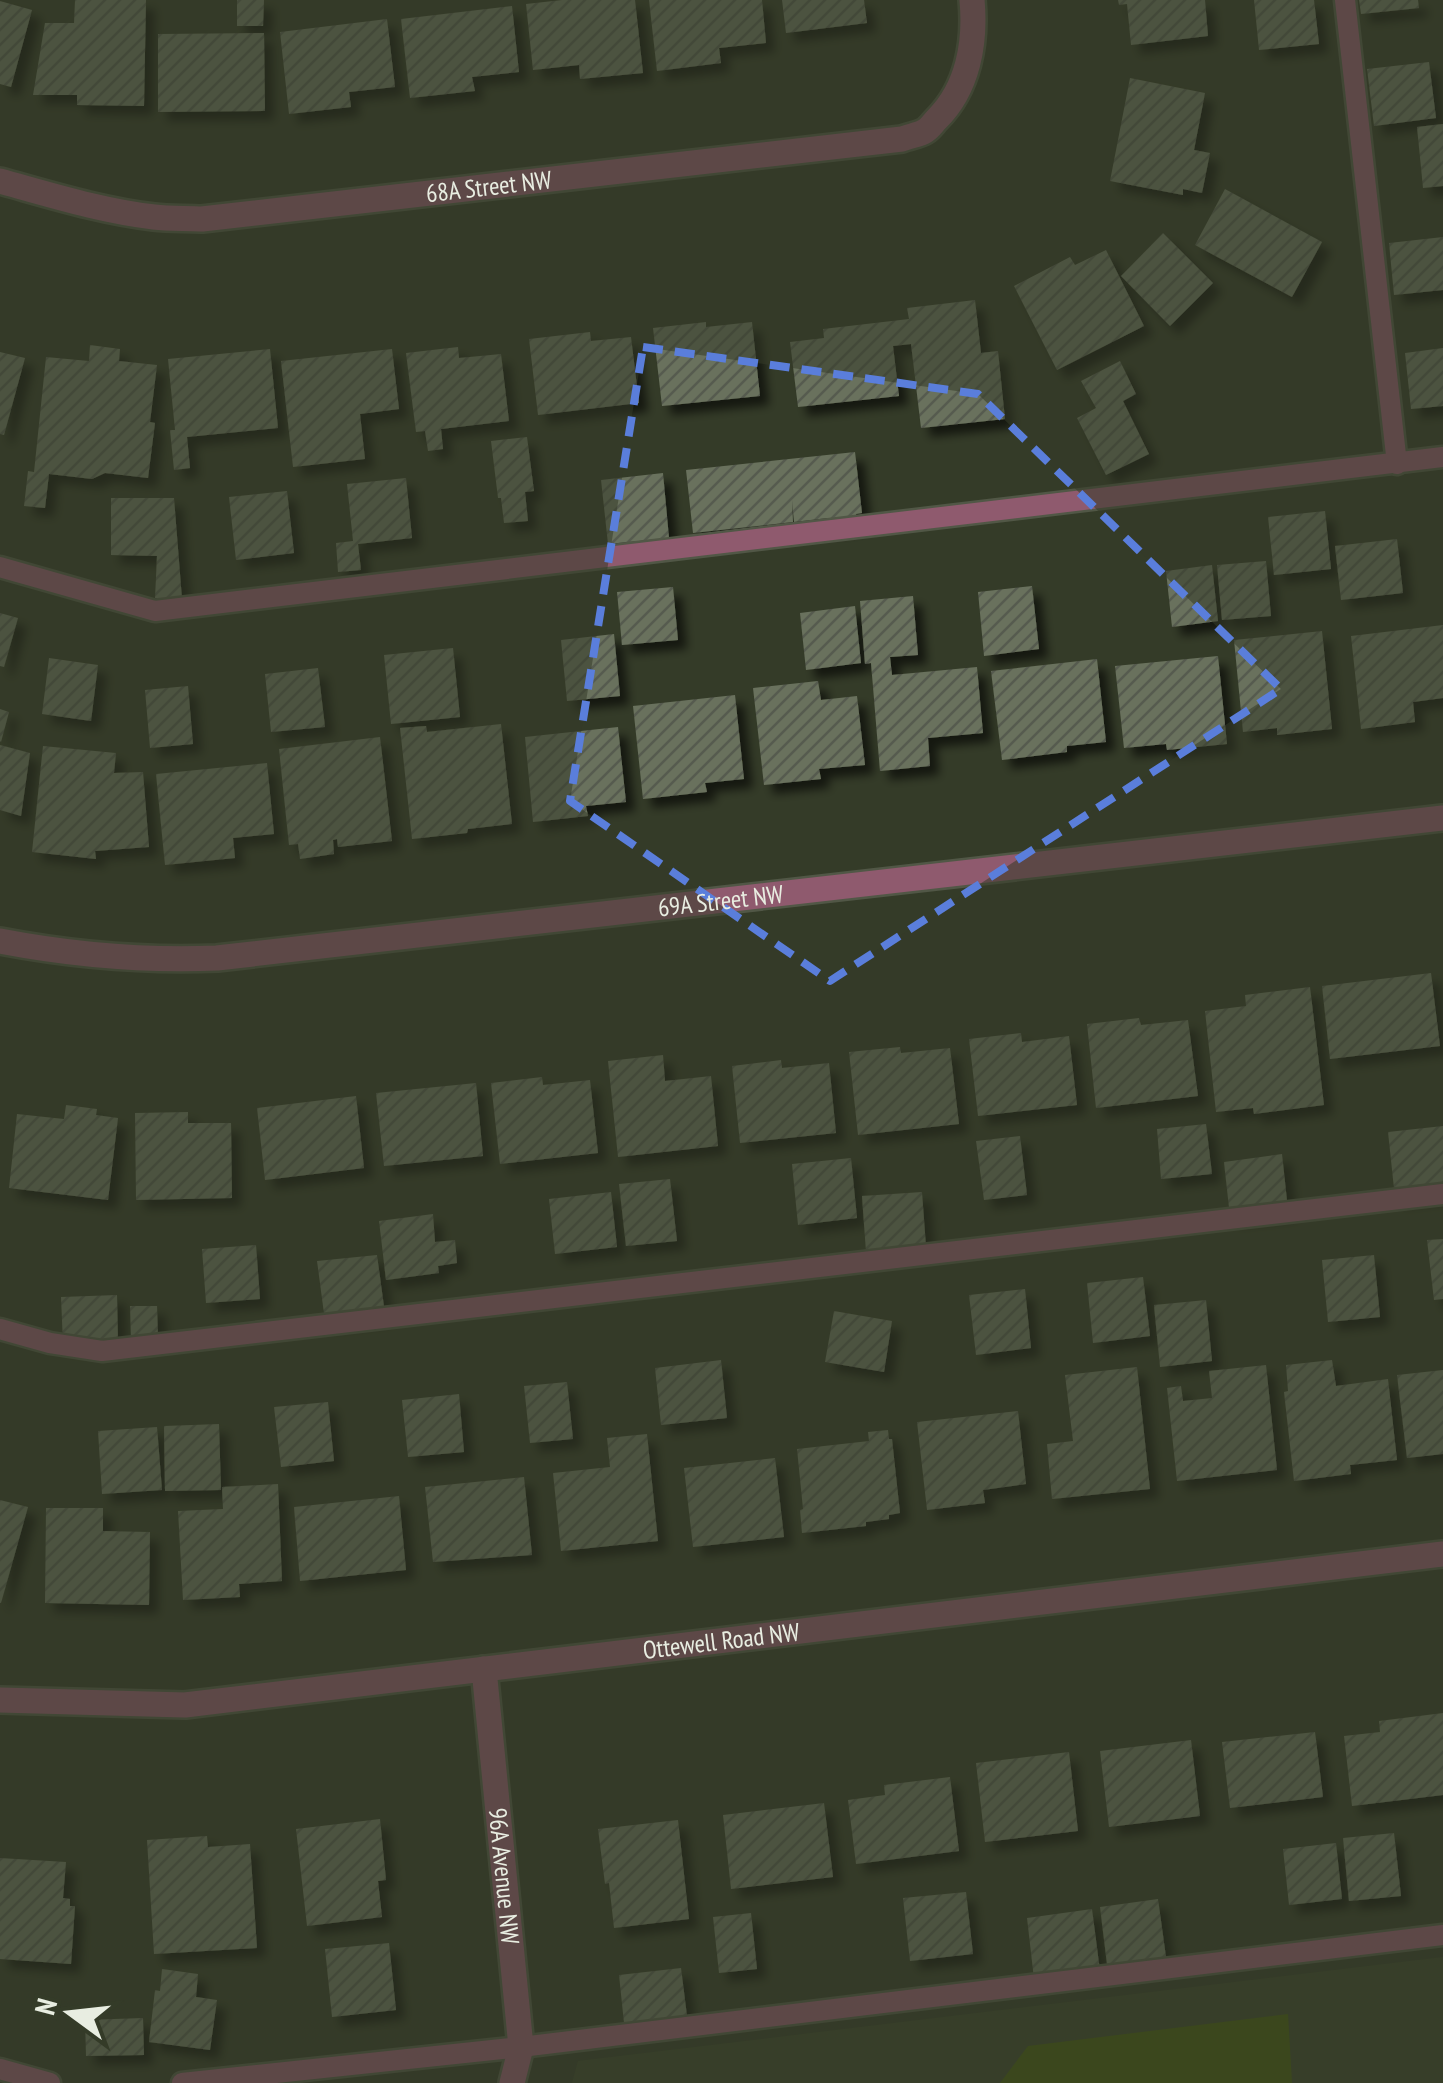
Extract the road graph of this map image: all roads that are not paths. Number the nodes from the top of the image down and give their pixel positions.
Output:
1 (972, 0) edge
2 (1345, 0) edge
3 (0, 181) edge
4 (1443, 456) edge
5 (1397, 464) junction
6 (0, 567) edge
7 (1443, 818) edge
8 (0, 940) edge
9 (1443, 1194) edge
10 (0, 1329) edge
11 (1443, 1554) edge
12 (484, 1669) junction
13 (0, 1700) edge
14 (1443, 1935) edge
15 (521, 2047) junction
16 (0, 2069) edge
17 (50, 2083) edge
18 (182, 2083) edge
19 (512, 2083) edge

1 - 3 street, 68A Street NW
2 - 5 lane
4 - 5 lane
5 - 6 lane
7 - 8 street, 69A Street NW
9 - 10 lane
11 - 12 street, Ottewell Road NW
12 - 13 street, Ottewell Road NW
12 - 15 street, 96A Avenue NW
14 - 15 lane
15 - 18 lane
15 - 19 street, 96A Avenue NW
16 - 17 lane

